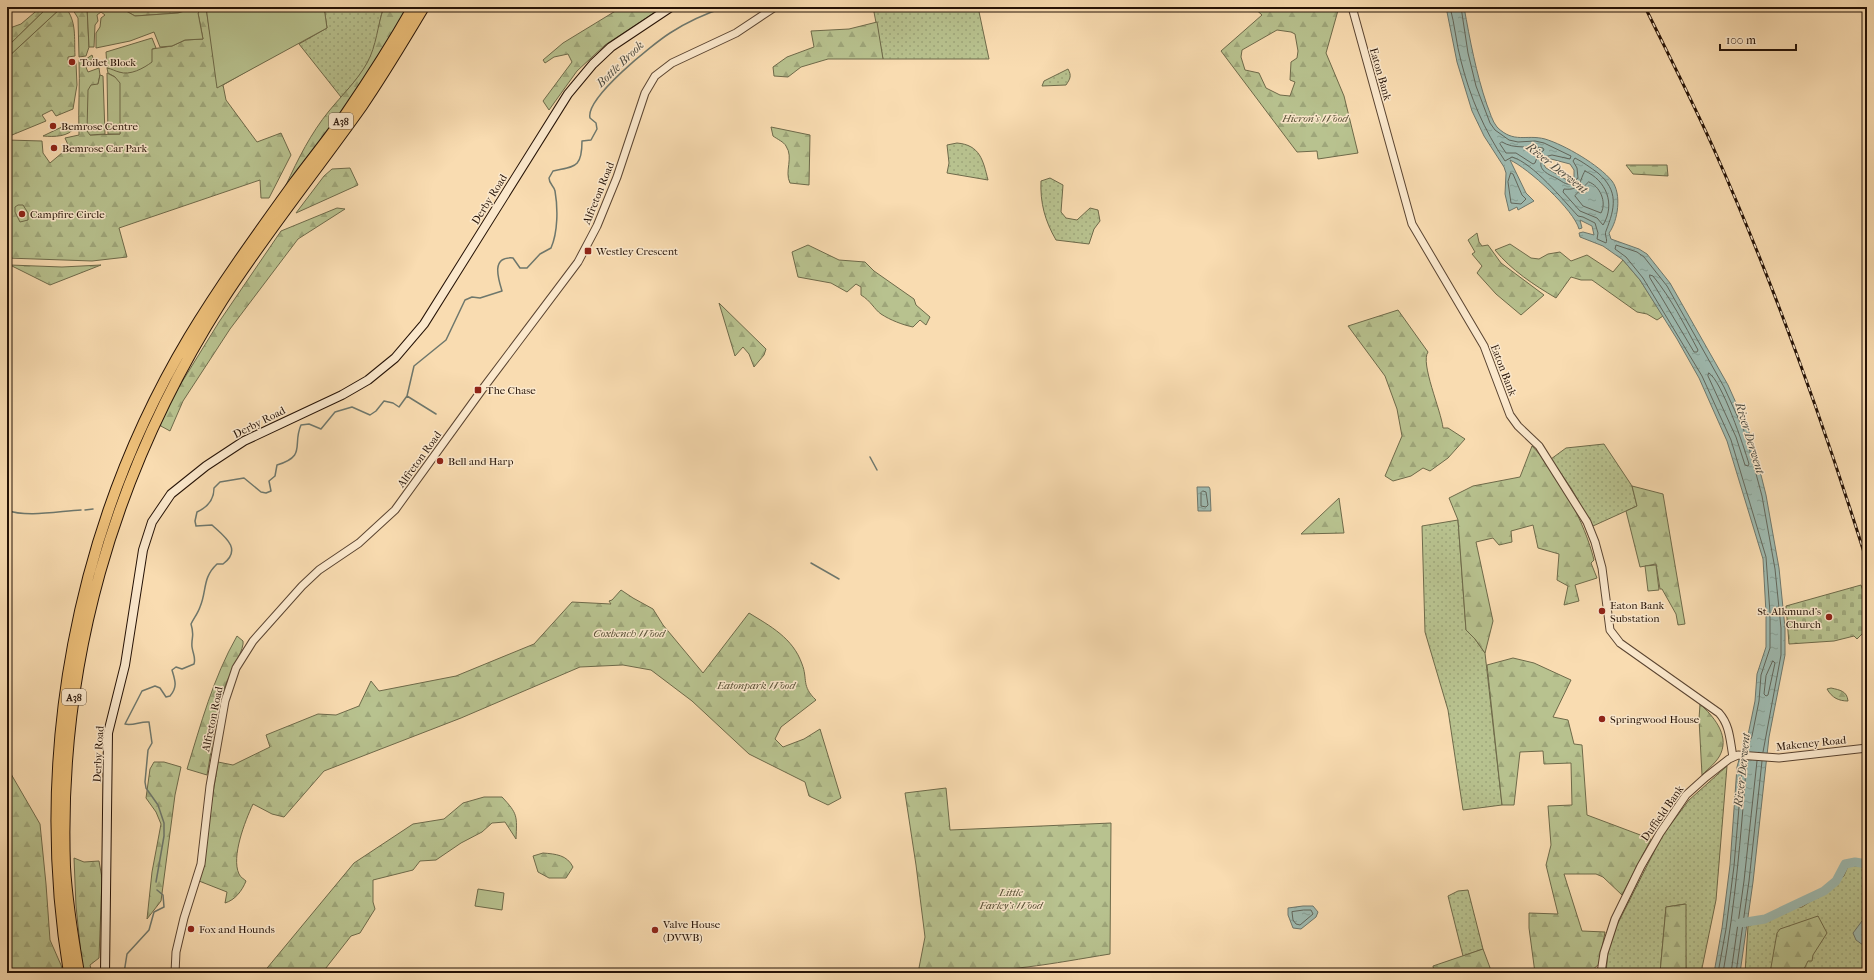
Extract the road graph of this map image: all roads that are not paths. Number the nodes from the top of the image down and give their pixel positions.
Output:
1 (414, 7) edge
2 (424, 7) edge
3 (670, 7) edge
4 (775, 7) edge
5 (1352, 7) edge
6 (265, 232) junction
7 (1867, 748) edge
8 (1736, 756) junction
9 (69, 973) edge
10 (79, 973) edge
11 (105, 973) edge
12 (175, 973) edge
13 (1601, 973) edge

1 - 6 highway, A38
2 - 6 highway, A38
3 - 11 main road, Derby Road
4 - 12 street, Alfreton Road
5 - 8 street, Eaton Bank
6 - 9 highway, A38
6 - 10 highway, A38
7 - 8 street, Makeney Road
8 - 13 street, Duffield Bank

